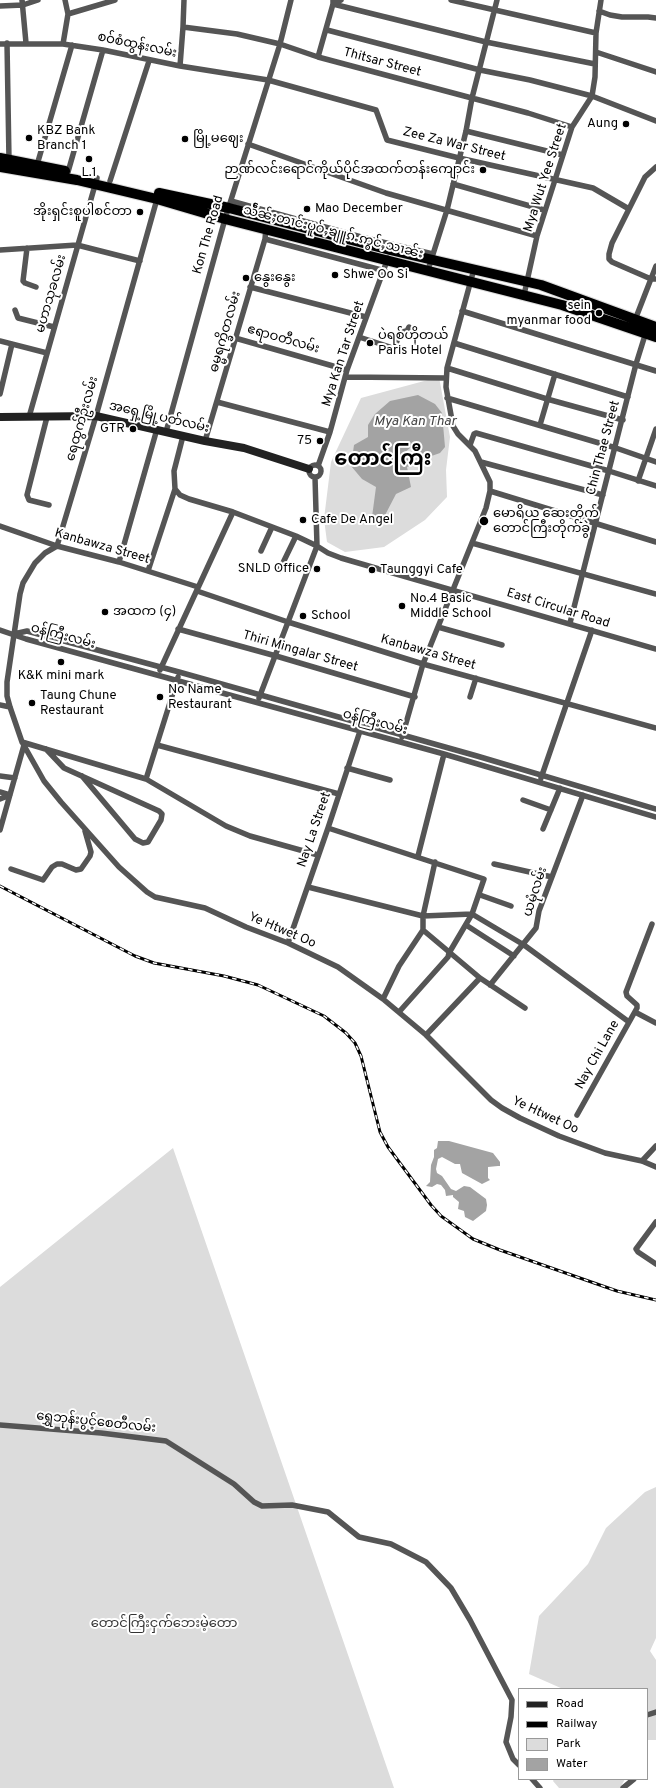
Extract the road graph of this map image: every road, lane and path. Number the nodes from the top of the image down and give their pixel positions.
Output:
1 (38, 0) edge
2 (65, 0) edge
3 (115, 0) edge
4 (184, 0) edge
5 (291, 0) edge
6 (341, 0) edge
7 (451, 0) edge
8 (497, 0) edge
9 (601, 0) edge
10 (23, 2) edge
11 (333, 2) edge
12 (0, 6) edge
13 (495, 11) junction
14 (600, 11) junction
15 (68, 14) junction
16 (656, 18) edge
17 (183, 27) junction
18 (327, 30) junction
19 (596, 33) junction
20 (486, 42) junction
21 (7, 43) junction
22 (26, 43) junction
23 (0, 44) edge
24 (63, 44) junction
25 (280, 44) junction
26 (72, 45) junction
27 (103, 50) junction
28 (596, 52) junction
29 (318, 57) junction
30 (150, 61) junction
31 (595, 64) junction
32 (180, 66) junction
33 (480, 70) junction
34 (656, 72) edge
35 (268, 80) junction
36 (592, 96) junction
37 (472, 98) junction
38 (656, 121) edge
39 (572, 127) junction
40 (466, 131) junction
41 (248, 144) junction
42 (562, 155) junction
43 (459, 158) junction
44 (4, 159) edge
45 (37, 165) junction
46 (0, 167) edge
47 (656, 167) edge
48 (68, 172) junction
49 (556, 180) junction
50 (96, 181) junction
51 (110, 181) junction
52 (454, 184) junction
53 (157, 199) junction
54 (230, 204) junction
55 (629, 209) junction
56 (447, 210) junction
57 (544, 210) junction
58 (225, 219) junction
59 (266, 228) junction
60 (537, 236) junction
61 (265, 239) junction
62 (77, 245) junction
63 (27, 248) junction
64 (390, 250) junction
65 (0, 251) edge
66 (432, 257) junction
67 (388, 260) junction
68 (140, 261) junction
69 (656, 266) edge
70 (474, 269) junction
71 (428, 270) junction
72 (385, 271) junction
73 (653, 279) edge
74 (471, 281) junction
75 (527, 282) junction
76 (36, 287) dead end
77 (250, 287) junction
78 (524, 295) junction
79 (15, 310) dead end
80 (462, 311) junction
81 (366, 317) junction
82 (636, 320) junction
83 (54, 327) junction
84 (409, 328) dead end
85 (650, 329) edge
86 (359, 337) junction
87 (656, 337) edge
88 (235, 338) junction
89 (0, 341) edge
90 (454, 343) junction
91 (12, 344) junction
92 (47, 353) junction
93 (636, 364) junction
94 (447, 368) junction
95 (347, 370) junction
96 (656, 371) edge
97 (555, 374) junction
98 (345, 377) junction
99 (446, 378) junction
100 (0, 394) edge
101 (628, 397) junction
102 (448, 398) junction
103 (547, 399) junction
104 (217, 402) junction
105 (96, 416) junction
106 (0, 417) edge
107 (29, 417) junction
108 (47, 417) junction
109 (623, 420) junction
110 (540, 425) junction
111 (656, 429) edge
112 (157, 430) junction
113 (166, 432) junction
114 (330, 432) junction
115 (183, 436) junction
116 (205, 441) junction
117 (470, 445) junction
118 (616, 448) junction
119 (646, 458) junction
120 (481, 462) junction
121 (656, 462) edge
122 (318, 466) junction
123 (309, 469) junction
124 (609, 471) junction
125 (315, 477) junction
126 (638, 480) junction
127 (656, 486) edge
128 (176, 489) junction
129 (490, 491) junction
130 (603, 496) junction
131 (49, 505) dead end
132 (233, 512) junction
133 (595, 524) junction
134 (0, 526) edge
135 (272, 528) junction
136 (296, 536) junction
137 (656, 542) edge
138 (472, 543) junction
139 (57, 546) junction
140 (317, 546) junction
141 (261, 551) dead end
142 (119, 562) junction
143 (148, 571) junction
144 (279, 571) dead end
145 (582, 573) junction
146 (198, 589) junction
147 (453, 589) junction
148 (656, 594) edge
149 (288, 622) junction
150 (570, 623) junction
151 (438, 627) junction
152 (178, 629) junction
153 (0, 630) edge
154 (592, 630) junction
155 (14, 634) junction
156 (502, 645) dead end
157 (656, 649) edge
158 (276, 656) junction
159 (423, 664) junction
160 (161, 668) junction
161 (179, 672) junction
162 (158, 674) junction
163 (476, 678) junction
164 (177, 679) junction
165 (260, 695) junction
166 (470, 697) dead end
167 (415, 698) junction
168 (258, 702) junction
169 (566, 702) junction
170 (0, 705) edge
171 (10, 707) junction
172 (362, 724) junction
173 (656, 728) edge
174 (360, 730) junction
175 (403, 735) junction
176 (401, 742) junction
177 (23, 744) junction
178 (157, 745) junction
179 (45, 749) junction
180 (444, 754) junction
181 (347, 768) junction
182 (542, 775) junction
183 (0, 776) edge
184 (82, 776) junction
185 (15, 778) junction
186 (146, 779) junction
187 (390, 780) dead end
188 (540, 782) junction
189 (560, 788) junction
190 (0, 792) edge
191 (339, 794) junction
192 (10, 795) junction
193 (583, 795) junction
194 (0, 799) edge
195 (523, 800) dead end
196 (656, 809) edge
197 (551, 810) junction
198 (656, 817) edge
199 (1, 822) edge
200 (328, 828) junction
201 (85, 829) junction
202 (543, 829) dead end
203 (0, 830) edge
204 (318, 855) junction
205 (418, 856) junction
206 (435, 862) junction
207 (494, 864) dead end
208 (11, 869) dead end
209 (552, 877) junction
210 (308, 887) junction
211 (480, 895) junction
212 (511, 906) dead end
213 (472, 914) junction
214 (423, 916) junction
215 (652, 924) dead end
216 (466, 925) junction
217 (423, 930) junction
218 (288, 943) junction
219 (524, 945) junction
220 (449, 953) junction
221 (514, 956) junction
222 (480, 978) junction
223 (490, 985) junction
224 (383, 999) junction
225 (525, 1008) dead end
226 (637, 1009) junction
227 (398, 1012) junction
228 (629, 1022) junction
229 (656, 1022) edge
230 (426, 1035) junction
231 (577, 1115) dead end
232 (656, 1146) edge
233 (642, 1161) junction
234 (656, 1167) edge
235 (656, 1222) edge
236 (656, 1264) edge
237 (0, 1425) edge
238 (518, 1764) edge
239 (533, 1780) edge
240 (633, 1780) edge
241 (540, 1788) edge
242 (622, 1788) edge

1 - 10 street
2 - 15 street
3 - 15 street
4 - 17 street
5 - 25 street, Kon The Road
6 - 11 street
7 - 13 street
8 - 13 street
9 - 14 street, Mya Wut Yee Street
10 - 12 street
10 - 22 street
11 - 18 street
11 - 20 street
13 - 19 street
13 - 20 street
14 - 16 street
14 - 19 street, Mya Wut Yee Street
15 - 24 street
17 - 25 street, Thitsar Street
17 - 32 street
18 - 29 street
18 - 33 street
19 - 28 street, Mya Wut Yee Street
20 - 31 street
20 - 33 street
21 - 22 street, စဝ်စံထွန်းလမ်း
21 - 23 street, စဝ်စံထွန်းလမ်း
21 - 44 street
22 - 24 street, စဝ်စံထွန်းလမ်း
24 - 26 street, စဝ်စံထွန်းလမ်း
25 - 29 street, Thitsar Street
25 - 35 street, Kon The Road
26 - 27 street, စဝ်စံထွန်းလမ်း
26 - 45 street
27 - 30 street, စဝ်စံထွန်းလမ်း
27 - 48 street
28 - 31 street, Mya Wut Yee Street
28 - 34 street
29 - 37 street, Thitsar Street
30 - 32 street, စဝ်စံထွန်းလမ်း
30 - 51 street
31 - 36 street, Mya Wut Yee Street
32 - 35 street, စဝ်စံထွန်းလမ်း
33 - 36 street
33 - 37 street
35 - 41 street, Kon The Road
35 - 43 street, Zee Za War Street
36 - 38 street
36 - 39 street, Mya Wut Yee Street
37 - 39 street, Thitsar Street
37 - 40 street
39 - 42 street, Mya Wut Yee Street
40 - 42 street, Zee Za War Street
40 - 43 street
41 - 54 street, Kon The Road
41 - 56 street
42 - 49 street, Mya Wut Yee Street
43 - 49 street, Zee Za War Street
43 - 52 street
44 - 45 highway, သဵႅၼ်ႈတၢင်းပူဝ်ႇၶျူၵ်ႉဢွင်ႇသၢၼ်း
45 - 48 highway, သဵႅၼ်ႈတၢင်းပူဝ်ႇၶျူၵ်ႉဢွင်ႇသၢၼ်း
46 - 50 highway, သဵႅၼ်ႈတၢင်းပူဝ်ႇၶျူၵ်ႉဢွင်ႇသၢၼ်း
47 - 55 street
48 - 50 highway, သဵႅၼ်ႈတၢင်းပူဝ်ႇၶျူၵ်ႉဢွင်ႇသၢၼ်း
49 - 55 street, Zee Za War Street
49 - 57 street, Mya Wut Yee Street
50 - 51 highway, သဵႅၼ်ႈတၢင်းပူဝ်ႇၶျူၵ်ႉဢွင်ႇသၢၼ်း
50 - 53 highway, သဵႅၼ်ႈတၢင်းပူဝ်ႇၶျူၵ်ႉဢွင်ႇသၢၼ်း
50 - 62 street, မဟာသုခလမ်း
51 - 54 highway, သဵႅၼ်ႈတၢင်းပူဝ်ႇၶျူၵ်ႉဢွင်ႇသၢၼ်း
52 - 56 street
52 - 57 street
53 - 58 highway, သဵႅၼ်ႈတၢင်းပူဝ်ႇၶျူၵ်ႉဢွင်ႇသၢၼ်း
53 - 68 street, ရေထွက်ဦးလမ်း
54 - 58 street, Kon The Road
54 - 64 highway, သဵႅၼ်ႈတၢင်းပူဝ်ႇၶျူၵ်ႉဢွင်ႇသၢၼ်း
54 - 66 street
55 - 73 street
56 - 60 street
56 - 66 street
57 - 60 street, Mya Wut Yee Street
58 - 59 highway, သဵႅၼ်ႈတၢင်းပူဝ်ႇၶျူၵ်ႉဢွင်ႇသၢၼ်း
58 - 113 street, Kon The Road
59 - 61 street, ဓမ္မရက္ခိတလမ်း
59 - 67 highway, သဵႅၼ်ႈတၢင်းပူဝ်ႇၶျူၵ်ႉဢွင်ႇသၢၼ်း
60 - 75 street, Mya Wut Yee Street
61 - 72 street
61 - 77 street, ဓမ္မရက္ခိတလမ်း
62 - 63 street
62 - 68 street
62 - 83 street, မဟာသုခလမ်း
63 - 65 street
63 - 76 street
64 - 66 highway, သဵႅၼ်ႈတၢင်းပူဝ်ႇၶျူၵ်ႉဢွင်ႇသၢၼ်း
64 - 67 street, Mya Kan Tar Street
66 - 70 highway, သဵႅၼ်ႈတၢင်းပူဝ်ႇၶျူၵ်ႉဢွင်ႇသၢၼ်း
66 - 71 street
67 - 71 highway, သဵႅၼ်ႈတၢင်းပူဝ်ႇၶျူၵ်ႉဢွင်ႇသၢၼ်း
67 - 72 street, Mya Kan Tar Street
68 - 105 street, ရေထွက်ဦးလမ်း
69 - 73 street
70 - 74 street
70 - 75 highway, သဵႅၼ်ႈတၢင်းပူဝ်ႇၶျူၵ်ႉဢွင်ႇသၢၼ်း
71 - 74 highway, သဵႅၼ်ႈတၢင်းပူဝ်ႇၶျူၵ်ႉဢွင်ႇသၢၼ်း
72 - 81 street, Mya Kan Tar Street
73 - 82 street
74 - 78 highway, သဵႅၼ်ႈတၢင်းပူဝ်ႇၶျူၵ်ႉဢွင်ႇသၢၼ်း
74 - 80 street
75 - 78 street, Mya Wut Yee Street
75 - 82 highway, သဵႅၼ်ႈတၢင်းပူဝ်ႇၶျူၵ်ႉဢွင်ႇသၢၼ်း
77 - 81 street
77 - 88 street, ဓမ္မရက္ခိတလမ်း
78 - 85 highway, သဵႅၼ်ႈတၢင်းပူဝ်ႇၶျူၵ်ႉဢွင်ႇသၢၼ်း
79 - 83 street
80 - 90 street
80 - 93 street
81 - 86 street, Mya Kan Tar Street
82 - 85 highway, သဵႅၼ်ႈတၢင်းပူဝ်ႇၶျူၵ်ႉဢွင်ႇသၢၼ်း
83 - 92 street, မဟာသုခလမ်း
84 - 86 street
85 - 87 highway, သဵႅၼ်ႈတၢင်းပူဝ်ႇၶျူၵ်ႉဢွင်ႇသၢၼ်း
85 - 93 street, Chin Thae Street
86 - 95 street, Mya Kan Tar Street
88 - 95 street, ဧရာဝတီလမ်း
88 - 104 street, ဓမ္မရက္ခိတလမ်း
89 - 91 street
90 - 94 street
90 - 97 street
91 - 92 street
91 - 100 street
92 - 107 street, မဟာသုခလမ်း
93 - 96 street
93 - 101 street, Chin Thae Street
94 - 99 street
94 - 103 street
95 - 98 street, Mya Kan Tar Street
97 - 101 street
97 - 103 street
98 - 99 street
98 - 114 street, Mya Kan Tar Street
99 - 102 street
101 - 109 street, Chin Thae Street
102 - 110 street
102 - 117 street
103 - 109 street
103 - 110 street
104 - 114 street
104 - 116 street, ဓမ္မရက္ခိတလမ်း
105 - 108 street, အရှေ့မြို့ပတ်လမ်း
105 - 112 street, အရှေ့မြို့ပတ်လမ်း
105 - 139 street, ရေထွက်ဦးလမ်း
106 - 107 street, အရှေ့မြို့ပတ်လမ်း
107 - 108 street, အရှေ့မြို့ပတ်လမ်း
108 - 131 street
109 - 118 street, Chin Thae Street
110 - 118 street
111 - 119 street
112 - 113 street, အရှေ့မြို့ပတ်လမ်း
112 - 142 street
113 - 115 street, အရှေ့မြို့ပတ်လမ်း
114 - 122 street, Mya Kan Tar Street
115 - 116 street, အရှေ့မြို့ပတ်လမ်း
115 - 128 street
116 - 123 street, အရှေ့မြို့ပတ်လမ်း
117 - 120 street
117 - 124 street
118 - 119 street
118 - 124 street, Chin Thae Street
119 - 121 street
119 - 126 street
120 - 129 street
120 - 130 street
122 - 123 street
122 - 125 street, Mya Kan Tar Street
123 - 125 street
124 - 126 street
124 - 130 street, Chin Thae Street
125 - 140 street, Mya Kan Tar Street
126 - 127 street
128 - 132 street, East Circular Road
128 - 143 street
129 - 133 street
129 - 138 street
130 - 133 street, Chin Thae Street
132 - 135 street, East Circular Road
132 - 146 street
133 - 137 street
133 - 145 street, Chin Thae Street
134 - 139 street, Kanbawza Street
135 - 136 street, East Circular Road
135 - 141 street
136 - 140 street, East Circular Road
136 - 144 street
138 - 145 street
138 - 147 street
139 - 142 street, Kanbawza Street
139 - 155 street
140 - 147 street, East Circular Road
140 - 149 street, Mya Kan Tar Street
142 - 143 street, Kanbawza Street
143 - 146 street, Kanbawza Street
145 - 148 street
145 - 150 street, Chin Thae Street
146 - 149 street, Kanbawza Street
146 - 152 street
147 - 150 street, East Circular Road
147 - 151 street
149 - 158 street, Mya Kan Tar Street
149 - 159 street, Kanbawza Street
150 - 154 street, East Circular Road
151 - 156 street
151 - 159 street
152 - 158 street, Thiri Mingalar Street
152 - 160 street
153 - 155 street
154 - 157 street, East Circular Road
154 - 169 street
155 - 160 street, ဝန်ကြီးလမ်း
155 - 162 street, ဝန်ကြီးလမ်း
155 - 171 street, Ye Htwet Oo
158 - 165 street, Mya Kan Tar Street
158 - 167 street, Thiri Mingalar Street
159 - 163 street, Kanbawza Street
159 - 167 street
160 - 161 street, ဝန်ကြီးလမ်း
160 - 162 street
161 - 164 street
161 - 165 street, ဝန်ကြီးလမ်း
162 - 164 street, ဝန်ကြီးလမ်း
163 - 166 street
163 - 169 street, Kanbawza Street
164 - 168 street, ဝန်ကြီးလမ်း
164 - 178 street
165 - 168 street, Mya Kan Tar Street
165 - 172 street, ဝန်ကြီးလမ်း
167 - 175 street
168 - 174 street, ဝန်ကြီးလမ်း
169 - 173 street, Kanbawza Street
169 - 182 street
170 - 171 street
171 - 177 street, Ye Htwet Oo
172 - 174 street, Nay La Street
172 - 175 street, ဝန်ကြီးလမ်း
174 - 176 street, ဝန်ကြီးလမ်း
174 - 181 street, Nay La Street
175 - 176 street
175 - 182 street, ဝန်ကြီးလမ်း
176 - 180 street, ဝန်ကြီးလမ်း
177 - 179 street
177 - 185 street
177 - 201 street, Ye Htwet Oo
178 - 186 street
178 - 191 street
179 - 184 street
179 - 186 street
180 - 188 street, ဝန်ကြီးလမ်း
180 - 205 street
181 - 187 street
181 - 191 street, Nay La Street
182 - 188 street
182 - 196 street, ဝန်ကြီးလမ်း
183 - 185 street
184 - 184 street
185 - 192 street
186 - 204 street
188 - 189 street, ဝန်ကြီးလမ်း
189 - 193 street, ဝန်ကြီးလမ်း
189 - 197 street
190 - 192 street
191 - 200 street, Nay La Street
192 - 194 street
192 - 199 street
193 - 198 street, ဝန်ကြီးလမ်း
193 - 209 street, ယမုံလမ်း
195 - 197 street
197 - 202 street
199 - 203 street
200 - 204 street, Nay La Street
200 - 205 street
201 - 208 street
201 - 218 street, Ye Htwet Oo
204 - 210 street, Nay La Street
205 - 206 street
206 - 211 street
206 - 214 street
207 - 209 street
209 - 219 street, ယမုံလမ်း
210 - 214 street
210 - 218 street, Nay La Street
211 - 212 street
211 - 213 street
213 - 214 street
213 - 216 street
213 - 219 street
214 - 217 street
215 - 226 street
216 - 220 street
216 - 221 street
217 - 220 street
217 - 224 street
218 - 224 street, Ye Htwet Oo
219 - 221 street, ယမုံလမ်း
219 - 228 street
220 - 222 street
220 - 227 street
221 - 223 street, ယမုံလမ်း
222 - 223 street
222 - 230 street
223 - 225 street
224 - 227 street, Ye Htwet Oo
226 - 228 street, Nay Chi Lane
226 - 229 street
227 - 230 street, Ye Htwet Oo
228 - 231 street, Nay Chi Lane
230 - 233 street, Ye Htwet Oo
232 - 233 street
233 - 234 street, Ye Htwet Oo
235 - 236 street
237 - 238 street, ရွှေဘုန်းပွင့်စေတီလမ်း
239 - 241 street
240 - 242 street

